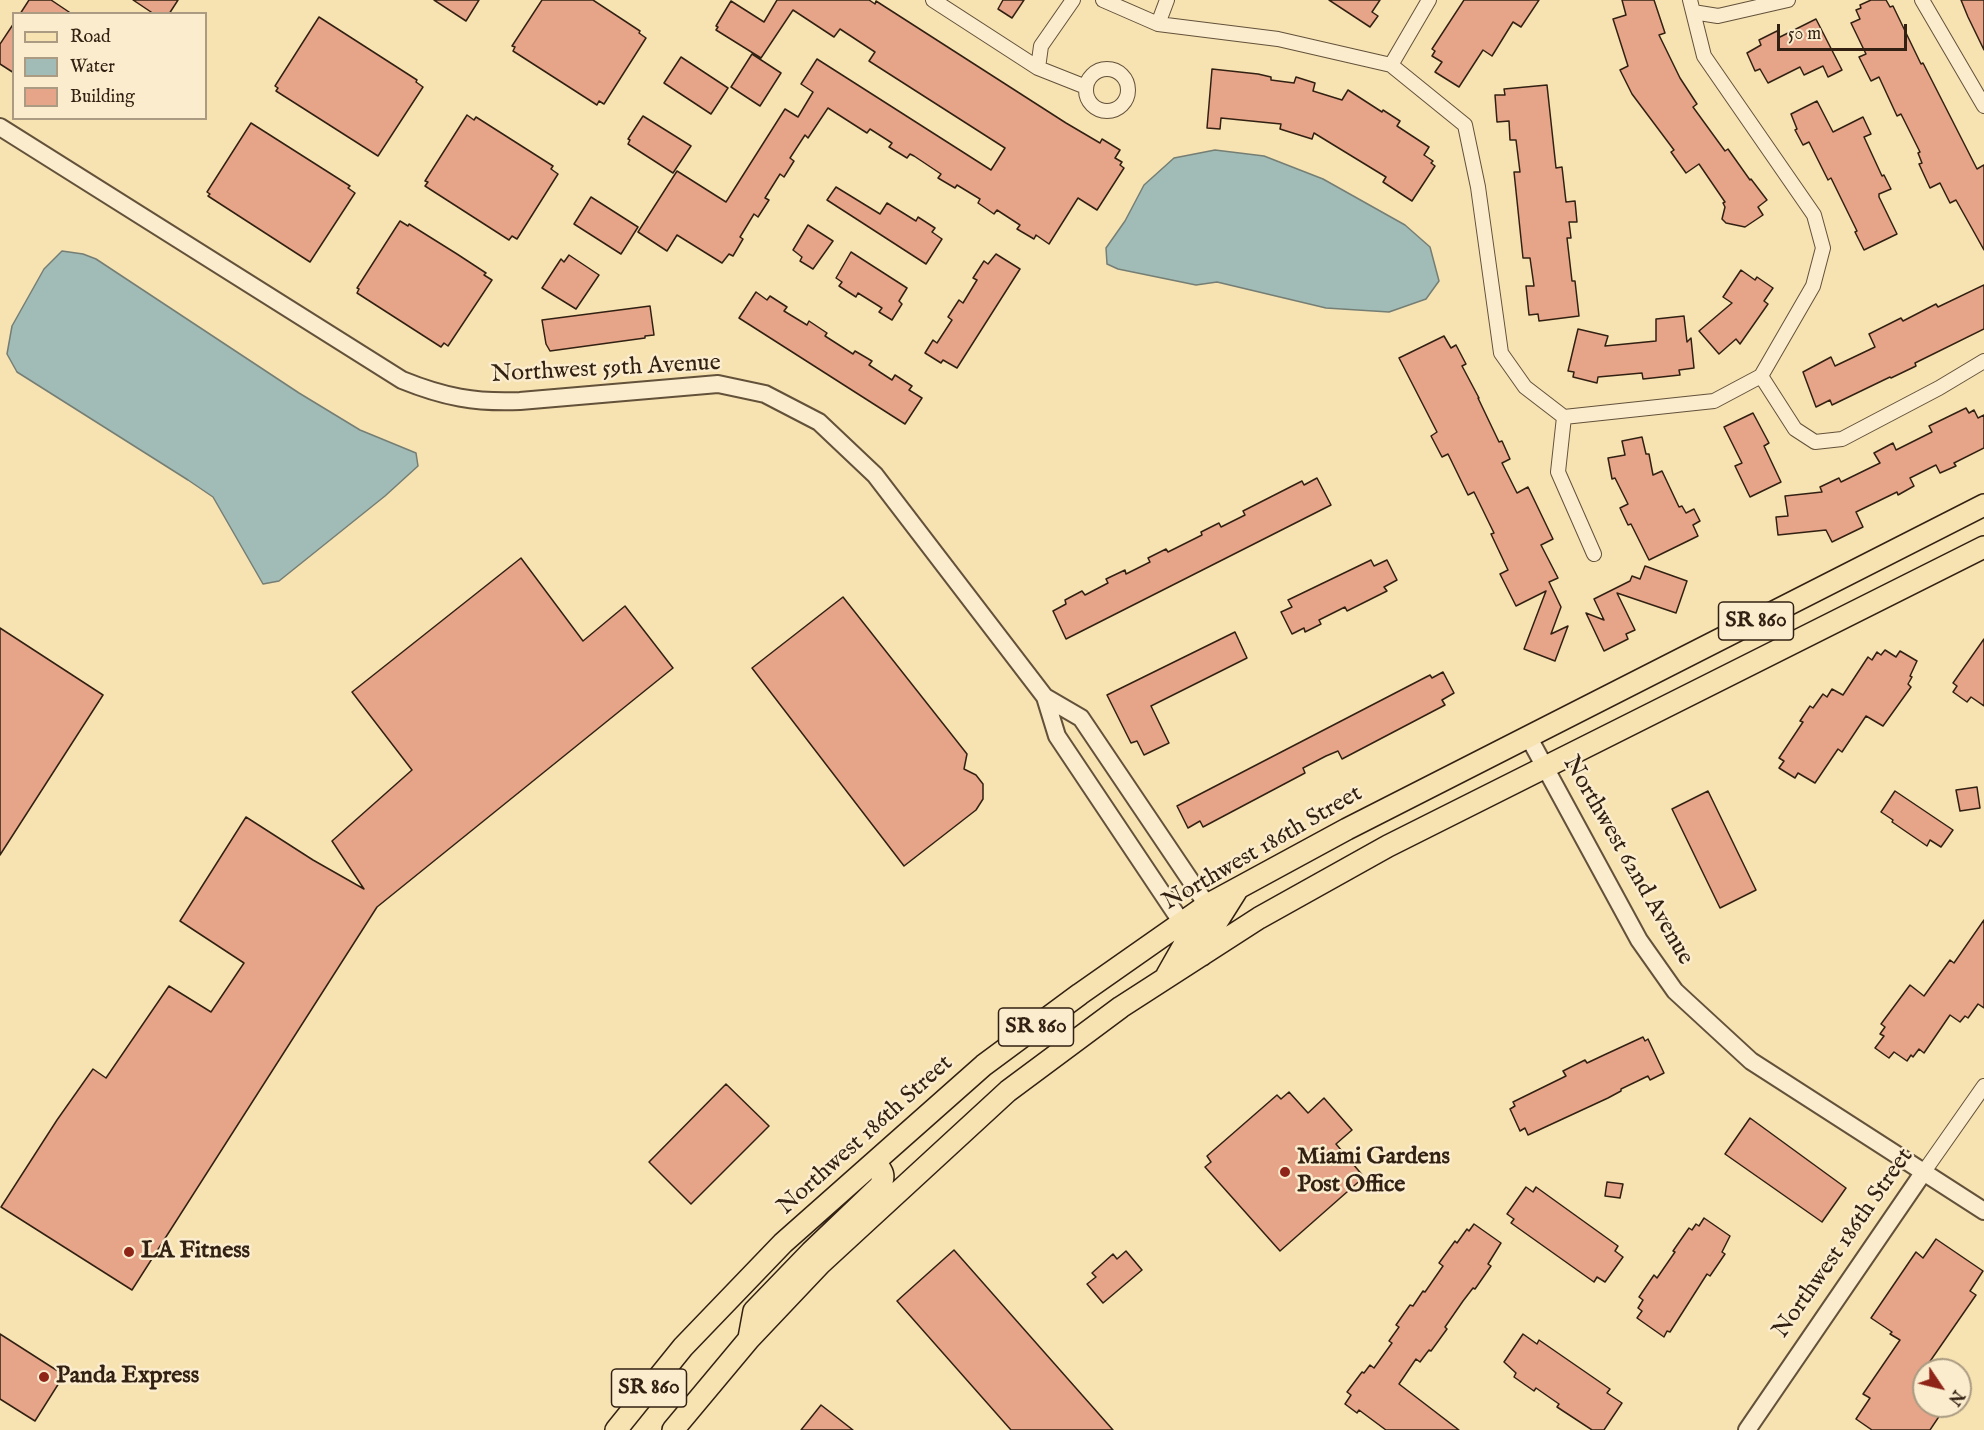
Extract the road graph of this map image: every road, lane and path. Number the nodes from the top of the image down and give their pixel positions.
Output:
1 (933, 0) edge
2 (1073, 0) edge
3 (1103, 0) edge
4 (1167, 0) edge
5 (1429, 0) edge
6 (1788, 0) edge
7 (1922, 0) edge
8 (1691, 6) edge
9 (1158, 24) junction
10 (1391, 65) junction
11 (1038, 68) junction
12 (1086, 87) dead end
13 (1984, 106) edge
14 (0, 127) edge
15 (1984, 361) edge
16 (1761, 376) junction
17 (1564, 417) junction
18 (1984, 505) edge
19 (1984, 547) edge
20 (1594, 554) dead end
21 (1045, 697) junction
22 (1528, 736) junction
23 (1544, 766) junction
24 (1239, 887) junction
25 (1207, 905) junction
26 (1182, 923) junction
27 (1202, 955) junction
28 (1166, 978) junction
29 (1984, 1086) edge
30 (875, 1162) junction
31 (1923, 1173) junction
32 (1984, 1211) edge
33 (749, 1339) junction
34 (1748, 1429) edge
35 (616, 1430) edge
36 (673, 1430) edge

1 - 11 street
2 - 11 street
3 - 9 street
4 - 9 street
5 - 10 street
6 - 8 street
7 - 13 street
8 - 16 street
9 - 10 street
10 - 17 street
11 - 12 street
14 - 21 street, Northwest 59th Avenue
15 - 16 street
16 - 17 street
17 - 20 street
18 - 22 main road, Northwest 186th Street / SR 860
19 - 23 main road, SR 860
21 - 25 street, Northwest 59th Avenue
21 - 26 street, Northwest 59th Avenue
22 - 23 street, Northwest 62nd Avenue
22 - 24 main road, Northwest 186th Street / SR 860
23 - 27 main road, SR 860
23 - 31 street, Northwest 62nd Avenue
24 - 25 main road, Northwest 186th Street / SR 860
24 - 27 main road
25 - 26 main road, Northwest 186th Street / SR 860
25 - 28 main road
26 - 30 main road, Northwest 186th Street / SR 860
27 - 28 main road, SR 860
28 - 33 main road, SR 860
29 - 31 street, Northwest 186th Street
30 - 33 main road
30 - 35 main road, Northwest 186th Street / SR 860
31 - 32 street, Northwest 62nd Avenue
31 - 34 street, Northwest 186th Street
33 - 36 main road, SR 860

